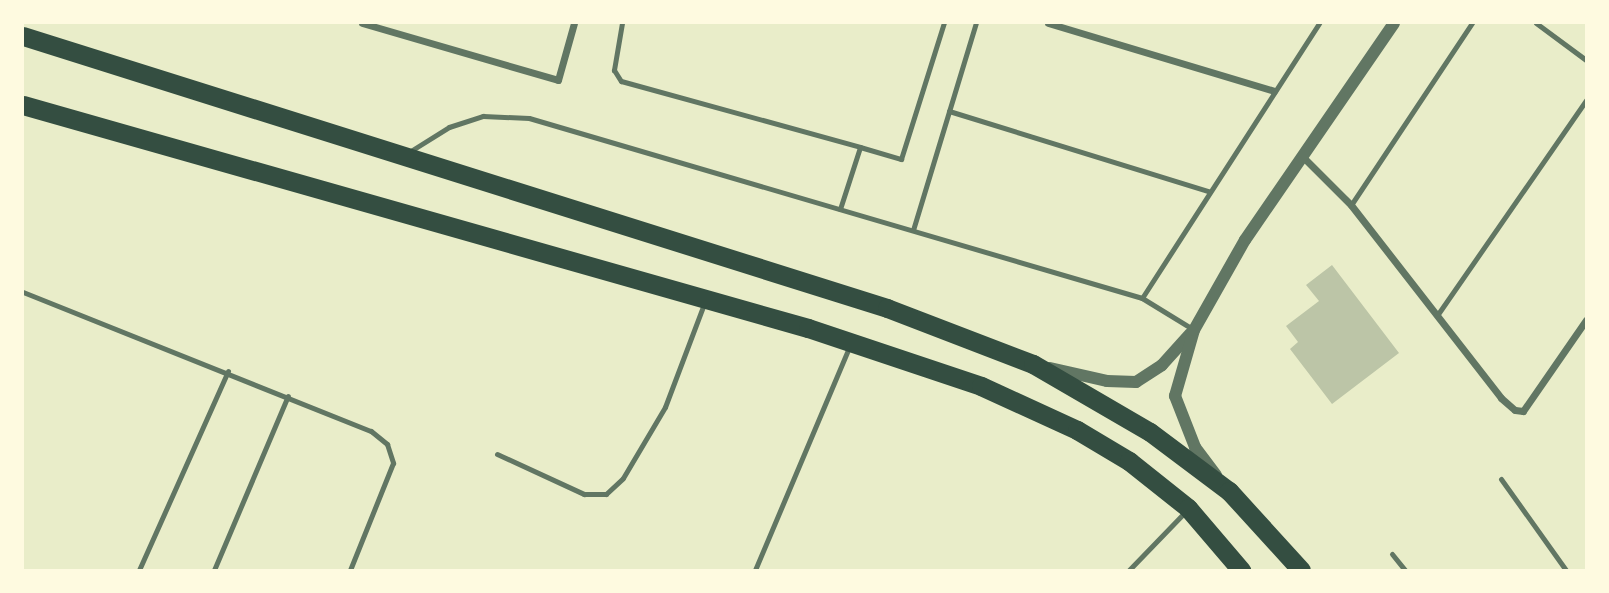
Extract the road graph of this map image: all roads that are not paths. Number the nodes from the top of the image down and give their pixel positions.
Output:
1 (362, 23) edge
2 (574, 23) edge
3 (622, 23) edge
4 (944, 23) edge
5 (975, 23) edge
6 (1048, 23) edge
7 (1320, 23) edge
8 (1394, 23) edge
9 (1472, 23) edge
10 (1535, 23) edge
11 (23, 36) edge
12 (1586, 60) edge
13 (1274, 91) junction
14 (1586, 100) edge
15 (23, 105) edge
16 (949, 111) junction
17 (860, 147) junction
18 (406, 154) junction
19 (1302, 156) junction
20 (1210, 192) junction
21 (1351, 205) junction
22 (840, 209) junction
23 (913, 230) junction
24 (23, 292) edge
25 (706, 298) junction
26 (1142, 298) junction
27 (1438, 314) junction
28 (1586, 320) edge
29 (1194, 330) junction
30 (851, 342) junction
31 (1033, 363) junction
32 (228, 371) junction
33 (288, 396) junction
34 (497, 454) dead end
35 (1502, 479) dead end
36 (1229, 492) junction
37 (1188, 509) junction
38 (1392, 554) dead end
39 (139, 570) edge
40 (214, 570) edge
41 (350, 570) edge
42 (755, 570) edge
43 (1129, 570) edge
44 (1241, 570) edge
45 (1301, 570) edge
46 (1405, 570) edge
47 (1566, 570) edge

1 - 2 street
3 - 17 lane
4 - 17 lane
5 - 16 lane
6 - 13 street
7 - 13 lane
8 - 19 street
9 - 21 lane
10 - 12 lane
11 - 18 highway
13 - 20 lane
14 - 27 lane
15 - 25 highway
16 - 20 lane
16 - 23 lane
17 - 22 lane
18 - 22 lane
18 - 31 highway
19 - 21 street
19 - 29 street
20 - 26 lane
21 - 27 street
22 - 23 lane
23 - 26 lane
24 - 32 lane
25 - 30 highway
25 - 34 lane
26 - 29 lane
27 - 28 street
29 - 31 street
29 - 36 street
30 - 37 highway
30 - 42 lane
31 - 36 highway
32 - 33 lane
32 - 39 lane
33 - 40 lane
33 - 41 lane
35 - 47 lane
36 - 45 highway
37 - 43 lane
37 - 44 highway
38 - 46 lane

